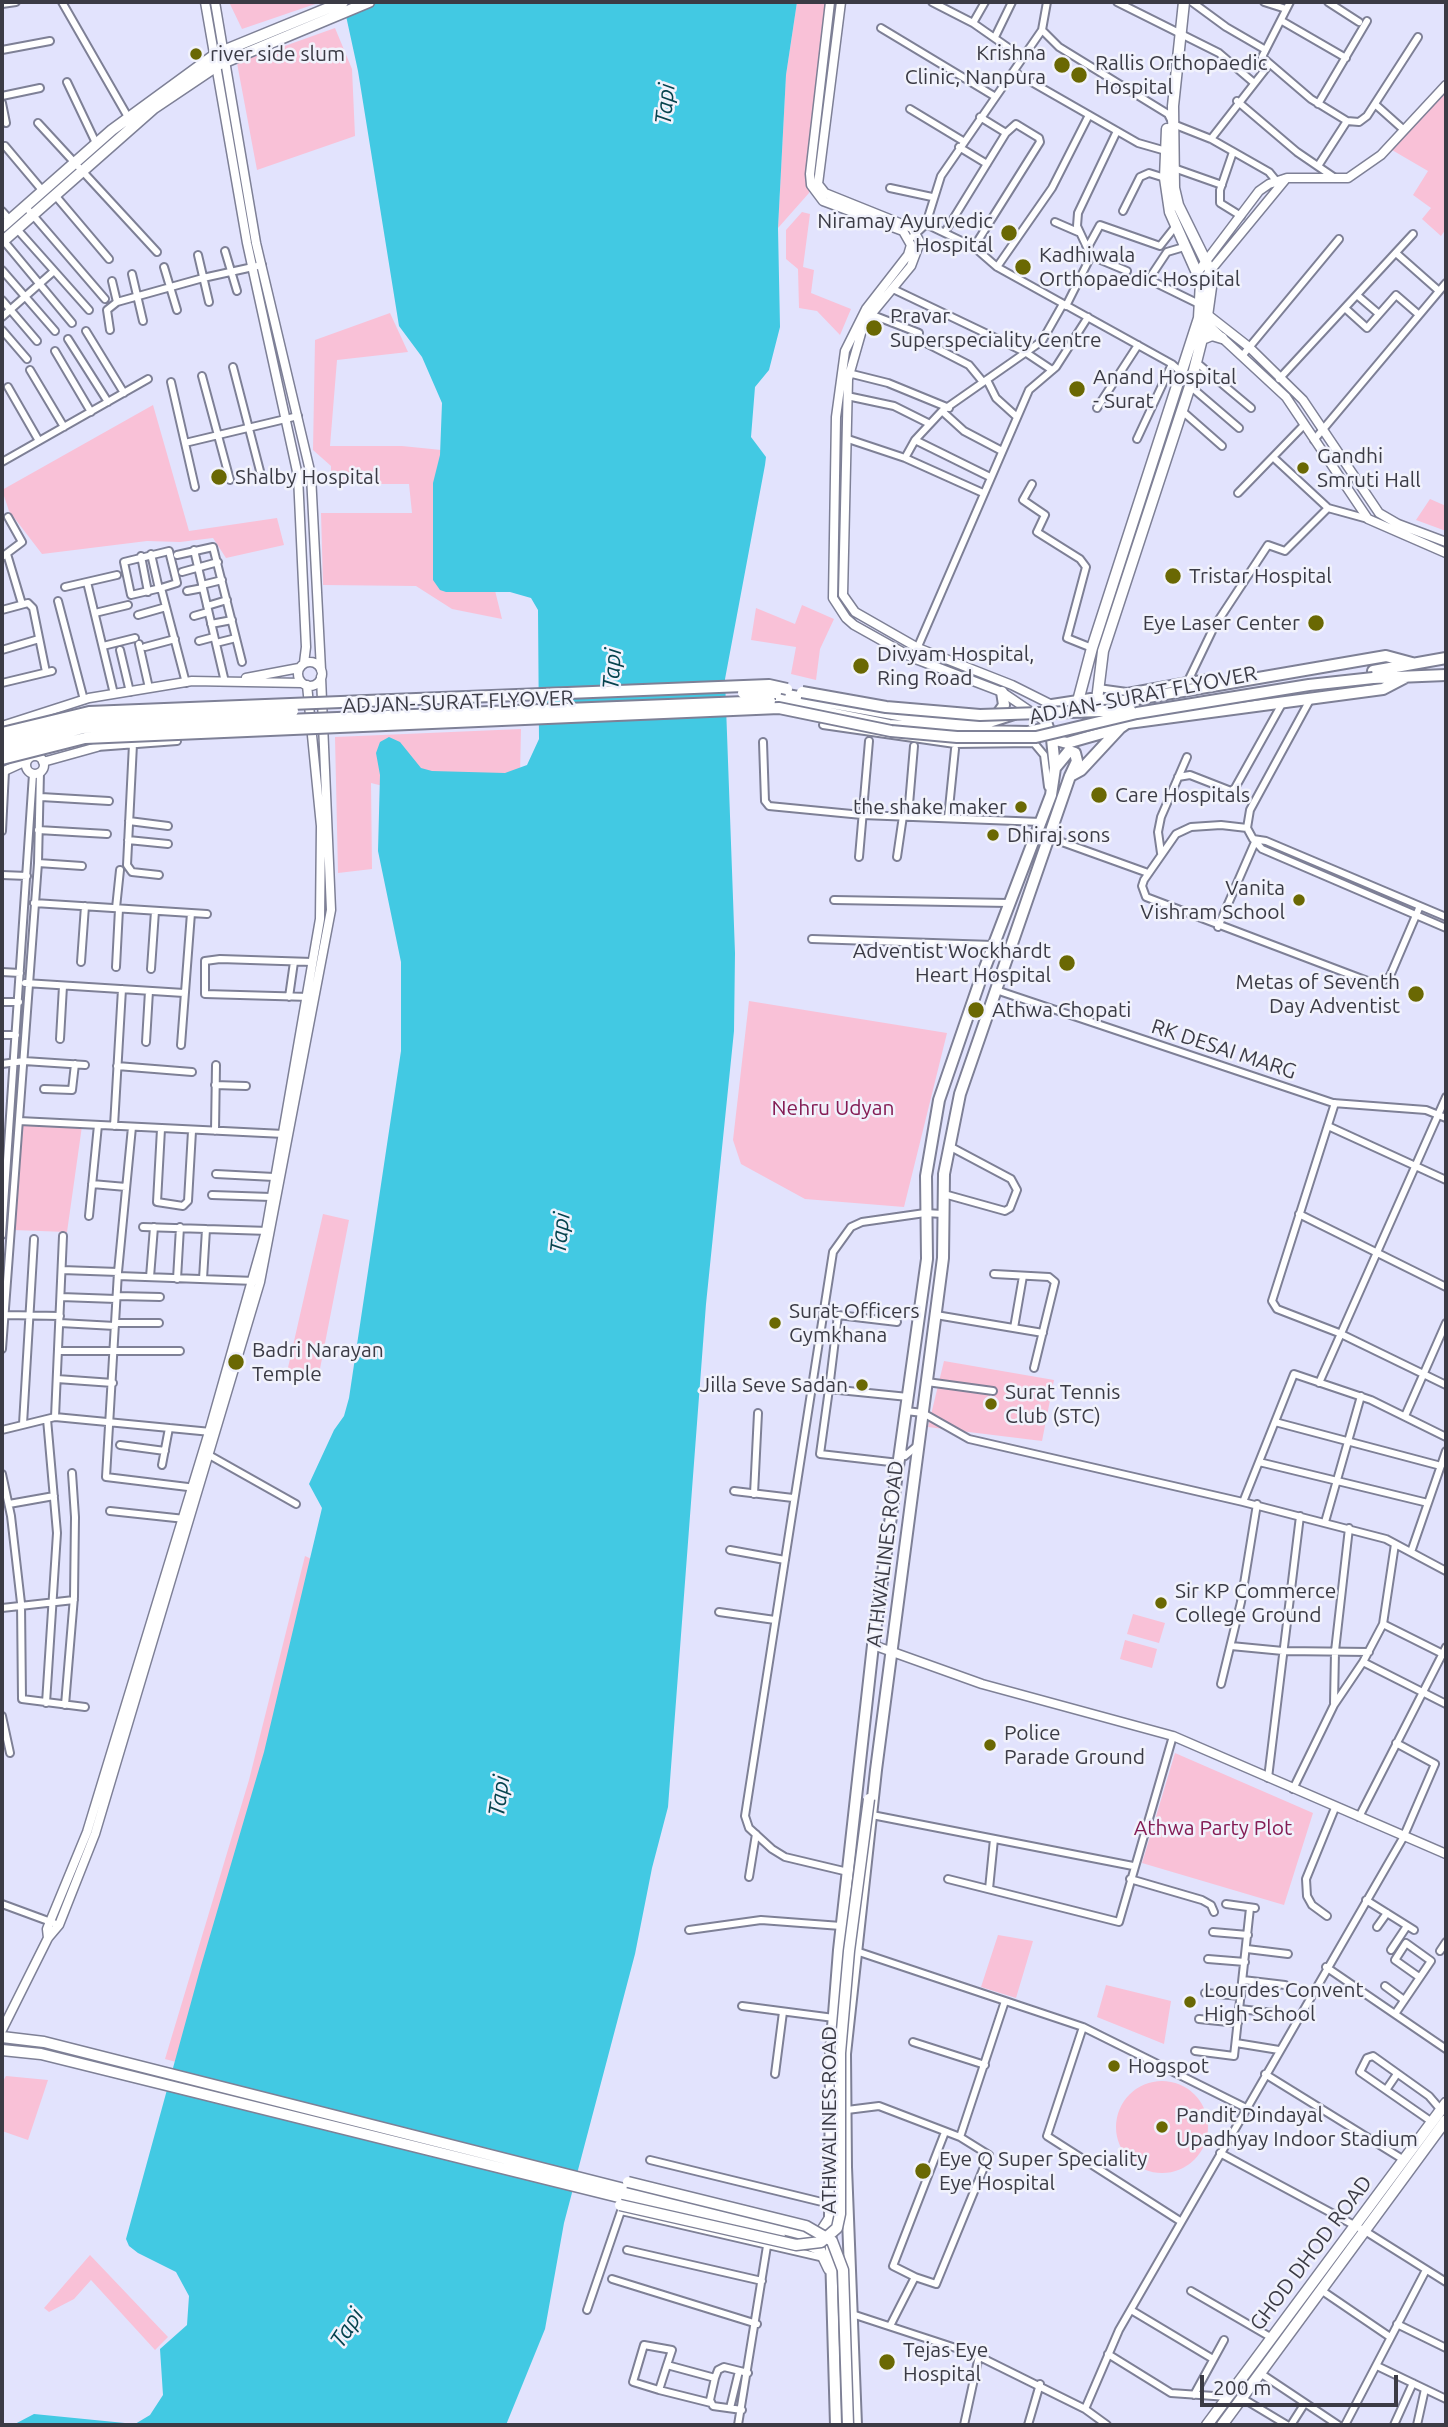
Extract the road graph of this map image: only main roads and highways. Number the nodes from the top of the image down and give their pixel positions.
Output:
1 (343, 2) edge
2 (369, 2) edge
3 (1184, 2) edge
4 (255, 43) junction
5 (222, 57) junction
6 (1171, 115) junction
7 (77, 166) junction
8 (1170, 167) junction
9 (29, 210) junction
10 (9, 225) edge
11 (3, 241) edge
12 (1203, 314) junction
13 (1222, 338) road end
14 (1202, 339) junction
15 (1188, 380) junction
16 (1446, 658) edge
17 (1412, 663) junction
18 (1373, 675) junction
19 (1446, 675) edge
20 (1406, 677) junction
21 (1003, 692) road end
22 (1097, 694) junction
23 (773, 697) junction
24 (1078, 701) junction
25 (1125, 701) junction
26 (1050, 707) junction
27 (986, 723) junction
28 (1046, 725) junction
29 (1124, 725) junction
30 (2, 733) edge
31 (1052, 739) junction
32 (2, 743) edge
33 (2, 751) edge
34 (3, 767) edge
35 (1055, 768) junction
36 (1070, 776) junction
37 (875, 1632) junction
38 (894, 1637) junction
39 (876, 1770) junction
40 (2, 2037) edge
41 (2, 2050) edge
42 (1442, 2120) edge
43 (830, 2143) junction
44 (846, 2143) junction
45 (601, 2188) junction
46 (830, 2218) junction
47 (1359, 2229) junction
48 (828, 2258) junction
49 (836, 2425) edge
50 (848, 2425) edge
51 (856, 2425) edge
52 (1207, 2425) edge
53 (1222, 2425) edge

1 - 4 main road
2 - 4 main road
3 - 6 main road
4 - 5 main road
5 - 7 main road
5 - 7 main road
6 - 8 main road
6 - 8 main road
7 - 9 main road
7 - 9 main road
8 - 12 main road
8 - 12 main road
9 - 10 main road
10 - 11 main road
12 - 14 main road
12 - 15 main road
13 - 14 main road
14 - 15 main road
15 - 22 main road
15 - 24 main road
16 - 17 main road
17 - 18 main road
17 - 25 main road
18 - 20 main road
18 - 30 main road, ADJAN- SURAT FLYOVER, bridge
18 - 34 main road, ADJAN- SURAT FLYOVER, bridge
19 - 20 main road
20 - 29 main road
21 - 27 main road
22 - 24 main road
22 - 25 main road
23 - 27 main road
23 - 28 main road
23 - 32 main road, bridge
23 - 33 main road, bridge
24 - 26 main road
25 - 29 main road
26 - 27 main road
26 - 28 main road
28 - 31 main road, ATHWALINES ROAD
29 - 31 main road
29 - 36 main road, ATHWALINES ROAD
31 - 35 main road, ATHWALINES ROAD
35 - 36 main road
35 - 37 main road, ATHWALINES ROAD
36 - 38 main road, ATHWALINES ROAD
37 - 38 main road
37 - 43 main road, ATHWALINES ROAD
38 - 39 main road, ATHWALINES ROAD
39 - 44 main road, ATHWALINES ROAD
39 - 45 main road, bridge
40 - 45 main road
41 - 45 main road
42 - 47 main road
42 - 47 main road, GHOD DHOD ROAD
43 - 44 main road
43 - 46 main road, ATHWALINES ROAD
44 - 51 main road, ATHWALINES ROAD
45 - 46 main road
45 - 48 main road
45 - 50 main road, bridge
46 - 48 main road, ATHWALINES ROAD
47 - 52 main road, GHOD DHOD ROAD
47 - 53 main road
48 - 49 main road, ATHWALINES ROAD

